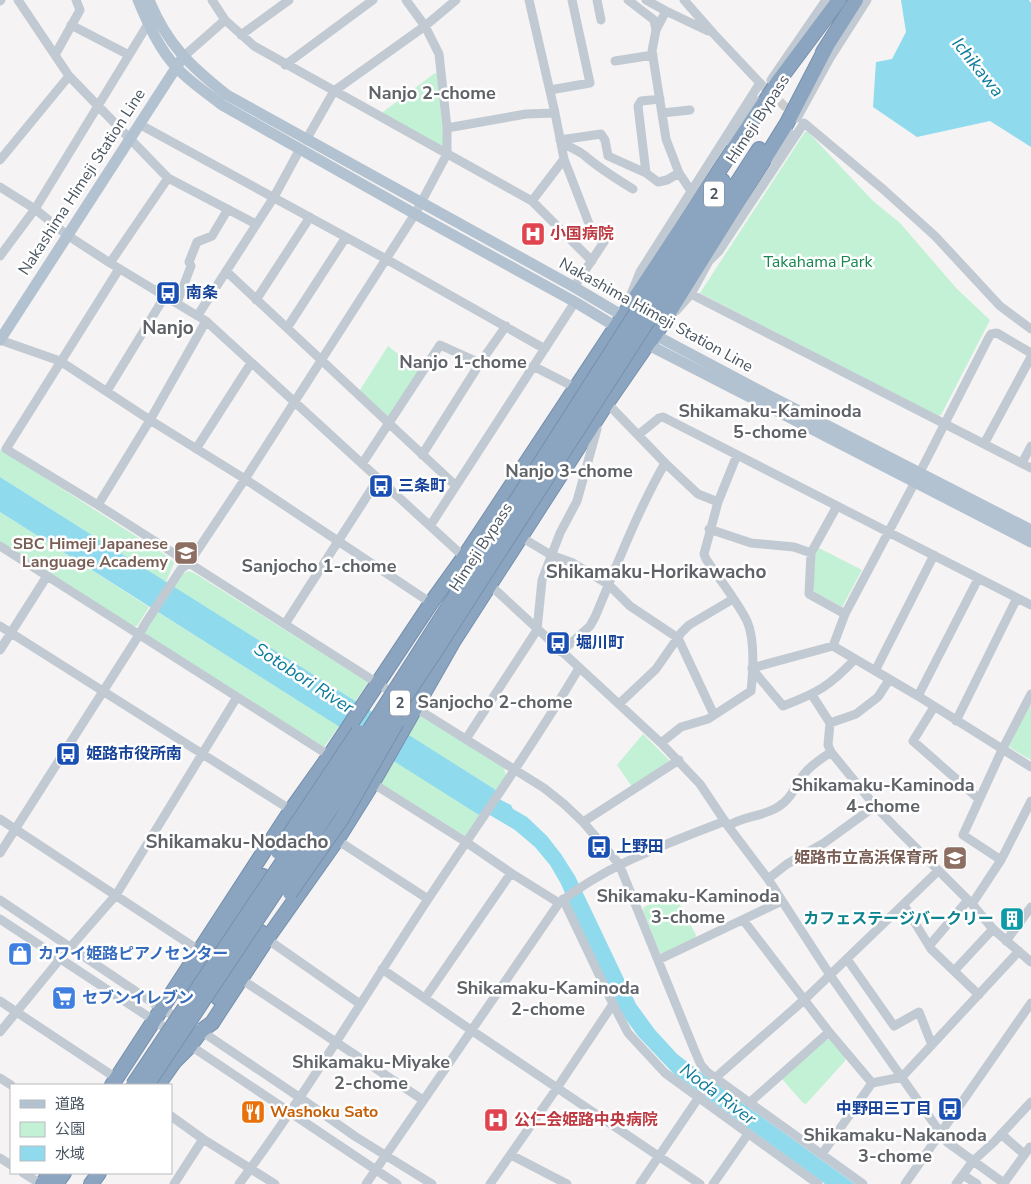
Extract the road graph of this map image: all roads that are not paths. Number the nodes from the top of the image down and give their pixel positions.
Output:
1 (18, 0) edge
2 (76, 0) edge
3 (138, 0) edge
4 (149, 0) edge
5 (212, 0) edge
6 (289, 0) edge
7 (373, 0) edge
8 (406, 0) edge
9 (456, 0) edge
10 (529, 0) edge
11 (572, 0) edge
12 (597, 0) edge
13 (628, 0) edge
14 (646, 0) edge
15 (684, 0) edge
16 (826, 0) edge
17 (839, 0) edge
18 (856, 0) edge
19 (867, 0) edge
20 (666, 11) junction
21 (225, 20) junction
22 (601, 20) dead end
23 (148, 24) junction
24 (71, 25) junction
25 (426, 26) junction
26 (656, 30) junction
27 (713, 33) junction
28 (242, 35) junction
29 (55, 55) junction
30 (129, 55) junction
31 (653, 55) junction
32 (183, 57) junction
33 (619, 63) dead end
34 (285, 65) junction
35 (176, 67) junction
36 (69, 76) junction
37 (794, 83) junction
38 (550, 90) junction
39 (334, 91) junction
40 (660, 99) junction
41 (98, 107) junction
42 (690, 110) dead end
43 (555, 113) junction
44 (662, 113) junction
45 (139, 124) junction
46 (447, 128) junction
47 (129, 138) junction
48 (560, 140) junction
49 (303, 144) junction
50 (777, 152) junction
51 (447, 154) junction
52 (564, 159) junction
53 (0, 160) edge
54 (646, 173) junction
55 (679, 173) junction
56 (168, 178) junction
57 (748, 185) junction
58 (0, 187) edge
59 (633, 189) dead end
60 (691, 191) junction
61 (274, 197) junction
62 (532, 201) junction
63 (422, 204) junction
64 (35, 209) junction
65 (228, 209) junction
66 (415, 214) junction
67 (310, 217) junction
68 (256, 224) junction
69 (67, 234) junction
70 (346, 237) junction
71 (0, 256) edge
72 (386, 259) junction
73 (592, 261) junction
74 (708, 262) junction
75 (110, 263) junction
76 (119, 269) junction
77 (226, 271) junction
78 (574, 287) junction
79 (690, 294) junction
80 (165, 296) junction
81 (256, 300) junction
82 (575, 302) junction
83 (177, 303) junction
84 (198, 315) junction
85 (644, 315) junction
86 (206, 321) junction
87 (619, 321) junction
88 (506, 326) junction
89 (287, 328) junction
90 (1031, 329) edge
91 (0, 340) edge
92 (651, 340) junction
93 (545, 349) junction
94 (1031, 355) edge
95 (60, 361) junction
96 (321, 361) junction
97 (251, 363) junction
98 (480, 363) junction
99 (533, 366) junction
100 (576, 388) junction
101 (107, 392) junction
102 (294, 402) junction
103 (607, 403) junction
104 (150, 420) junction
105 (389, 424) junction
106 (944, 424) junction
107 (593, 425) junction
108 (638, 435) junction
109 (984, 444) junction
110 (1031, 446) edge
111 (196, 449) junction
112 (422, 455) junction
113 (737, 455) junction
114 (665, 463) junction
115 (362, 464) junction
116 (1022, 464) junction
117 (1031, 468) edge
118 (917, 477) junction
119 (245, 479) junction
120 (378, 479) junction
121 (455, 485) junction
122 (718, 502) junction
123 (98, 505) junction
124 (837, 506) junction
125 (430, 526) junction
126 (709, 529) junction
127 (1031, 530) edge
128 (889, 532) junction
129 (521, 538) junction
130 (338, 541) junction
131 (1031, 542) edge
132 (0, 547) edge
133 (810, 553) junction
134 (551, 555) junction
135 (934, 555) junction
136 (464, 557) junction
137 (189, 563) junction
138 (47, 576) junction
139 (978, 578) junction
140 (490, 585) junction
141 (609, 585) junction
142 (1016, 598) junction
143 (733, 599) junction
144 (431, 604) junction
145 (1031, 605) edge
146 (845, 614) junction
147 (285, 624) junction
148 (0, 626) edge
149 (538, 630) junction
150 (11, 633) junction
151 (139, 635) junction
152 (678, 638) junction
153 (833, 646) junction
154 (0, 650) edge
155 (561, 652) junction
156 (433, 655) junction
157 (855, 659) junction
158 (579, 668) junction
159 (752, 669) junction
160 (875, 672) junction
161 (889, 680) junction
162 (378, 683) junction
163 (398, 686) junction
164 (103, 691) junction
165 (1031, 694) edge
166 (812, 695) junction
167 (918, 696) junction
168 (237, 697) junction
169 (619, 704) junction
170 (934, 707) junction
171 (412, 712) junction
172 (714, 715) junction
173 (956, 721) junction
174 (830, 723) junction
175 (466, 739) junction
176 (661, 743) junction
177 (1002, 750) junction
178 (831, 752) junction
179 (202, 754) junction
180 (330, 755) junction
181 (678, 760) junction
182 (1031, 767) edge
183 (516, 771) junction
184 (375, 779) junction
185 (979, 799) junction
186 (1031, 802) edge
187 (875, 806) junction
188 (291, 810) junction
189 (0, 819) edge
190 (583, 822) junction
191 (727, 824) junction
192 (15, 829) junction
193 (337, 840) junction
194 (466, 842) junction
195 (0, 854) edge
196 (1001, 860) junction
197 (619, 864) junction
198 (938, 871) junction
199 (511, 873) junction
200 (768, 879) junction
201 (116, 895) junction
202 (428, 899) junction
203 (0, 900) edge
204 (561, 901) junction
205 (782, 901) junction
206 (970, 902) junction
207 (904, 905) junction
208 (1031, 907) edge
209 (0, 919) edge
210 (744, 921) junction
211 (992, 929) junction
212 (267, 939) junction
213 (1006, 940) junction
214 (929, 946) junction
215 (70, 947) junction
216 (1019, 951) junction
217 (200, 952) junction
218 (60, 959) junction
219 (847, 959) junction
220 (658, 960) junction
221 (1031, 962) edge
222 (382, 969) junction
223 (954, 971) junction
224 (830, 975) junction
225 (241, 979) junction
226 (979, 995) junction
227 (425, 998) junction
228 (804, 1000) junction
229 (0, 1001) edge
230 (1031, 1003) edge
231 (360, 1004) junction
232 (613, 1004) junction
233 (162, 1009) junction
234 (16, 1012) junction
235 (155, 1021) junction
236 (471, 1030) junction
237 (201, 1031) junction
238 (0, 1032) edge
239 (829, 1032) junction
240 (336, 1041) junction
241 (932, 1045) junction
242 (190, 1046) junction
243 (902, 1077) junction
244 (714, 1078) junction
245 (117, 1083) edge
246 (872, 1083) junction
247 (134, 1084) edge
248 (148, 1084) edge
249 (159, 1084) edge
250 (168, 1084) edge
251 (557, 1088) junction
252 (300, 1097) junction
253 (699, 1097) junction
254 (423, 1100) junction
255 (1031, 1102) edge
256 (749, 1103) junction
257 (289, 1112) junction
258 (172, 1117) edge
259 (941, 1132) junction
260 (748, 1134) junction
261 (1001, 1134) junction
262 (203, 1139) junction
263 (1030, 1146) edge
264 (822, 1154) junction
265 (1024, 1154) junction
266 (385, 1155) junction
267 (511, 1155) junction
268 (658, 1156) junction
269 (973, 1161) junction
270 (251, 1168) junction
271 (375, 1171) junction
272 (25, 1174) edge
273 (963, 1175) junction
274 (42, 1184) edge
275 (174, 1184) edge
276 (240, 1184) edge
277 (275, 1184) edge
278 (366, 1184) edge
279 (397, 1184) edge
280 (432, 1184) edge
281 (490, 1184) edge
282 (568, 1184) edge
283 (640, 1184) edge
284 (700, 1184) edge
285 (713, 1184) edge
286 (818, 1184) edge
287 (863, 1184) edge
288 (905, 1184) edge
289 (956, 1184) edge
290 (977, 1184) edge
291 (1005, 1184) edge

1 - 29 street
2 - 24 street
3 - 23 main road
4 - 32 main road
5 - 21 street
6 - 28 street
7 - 34 street
8 - 25 street
9 - 25 street
10 - 38 street
11 - 38 street
12 - 22 street
13 - 26 street
14 - 20 street
15 - 27 street
16 - 37 street
17 - 37 highway
18 - 37 highway
19 - 37 street
20 - 26 street
20 - 27 street
21 - 28 street
21 - 32 street
23 - 30 street
23 - 35 main road
24 - 29 street
24 - 30 street
25 - 39 street
25 - 46 street
26 - 31 street
27 - 60 street
28 - 34 street
29 - 36 street
30 - 41 street
31 - 33 street
31 - 40 street
32 - 35 main road, Nakashima Himeji Station Line
32 - 49 main road, Nakashima Himeji Station Line
34 - 39 street
35 - 45 main road, Nakashima Himeji Station Line
35 - 49 main road, Nakashima Himeji Station Line
36 - 41 street
36 - 53 street
37 - 50 street
37 - 57 highway
37 - 85 highway, Himeji Bypass / 2
37 - 87 highway
38 - 43 street
39 - 49 street
39 - 51 street
40 - 44 street
40 - 54 street
41 - 47 street
41 - 64 street
42 - 44 street
43 - 46 street
43 - 48 street
44 - 55 street
45 - 47 main road, Nakashima Himeji Station Line
45 - 61 street
46 - 51 street
47 - 56 street
47 - 69 main road, Nakashima Himeji Station Line
48 - 52 street
48 - 54 street
48 - 59 street
49 - 61 street
49 - 63 main road, Nakashima Himeji Station Line
49 - 66 main road, Nakashima Himeji Station Line
50 - 57 highway
50 - 74 street
51 - 62 street
51 - 63 street
52 - 62 street
52 - 73 street
54 - 55 street
55 - 60 street
56 - 65 street
56 - 75 street
57 - 92 highway
58 - 64 street
60 - 87 street
61 - 67 street
61 - 68 street
62 - 73 street
63 - 66 street
63 - 78 main road, Nakashima Himeji Station Line
64 - 69 street
64 - 71 street
65 - 68 street
65 - 83 street
66 - 72 street
66 - 82 main road, Nakashima Himeji Station Line
67 - 70 street
67 - 81 street
68 - 77 street
69 - 75 street
69 - 91 main road, Nakashima Himeji Station Line
70 - 72 street
70 - 89 street
72 - 88 street
72 - 96 street
73 - 78 street
74 - 79 street
74 - 90 street
75 - 76 street
76 - 80 street
76 - 95 street
77 - 81 street
77 - 84 street
78 - 87 main road, Nakashima Himeji Station Line
79 - 92 street
79 - 106 street
80 - 83 street
80 - 101 street
81 - 89 street
82 - 87 main road, Nakashima Himeji Station Line
82 - 93 street
83 - 84 street
84 - 86 street
85 - 156 highway, Himeji Bypass / 2, bridge
85 - 163 highway, Himeji Bypass / 2, bridge
86 - 97 street
86 - 104 street
87 - 92 main road, Nakashima Himeji Station Line
87 - 100 highway
88 - 93 street
88 - 98 street
89 - 96 street
91 - 95 street
92 - 103 highway
92 - 118 main road, Nakashima Himeji Station Line
93 - 99 street
94 - 106 street
94 - 109 street
95 - 101 street
95 - 123 street
96 - 102 street
96 - 105 street
97 - 102 street
97 - 111 street
98 - 105 street
98 - 112 street
99 - 100 street
99 - 121 street
100 - 136 highway
101 - 104 street
102 - 115 street
102 - 119 street
103 - 107 highway
103 - 108 street
104 - 111 street
104 - 123 street
105 - 112 street
105 - 115 street
106 - 109 street
106 - 118 street
107 - 129 highway
107 - 134 street
108 - 113 street
108 - 114 street
109 - 116 street
110 - 116 street
111 - 119 street
112 - 121 street
113 - 122 street
113 - 124 street
114 - 122 street
114 - 141 street
115 - 120 street
116 - 117 street
118 - 127 main road, Nakashima Himeji Station Line
118 - 128 street
118 - 131 main road, Nakashima Himeji Station Line
119 - 130 street
119 - 137 street
120 - 125 street
120 - 130 street
121 - 125 street
122 - 126 street
123 - 137 street
124 - 128 street
124 - 133 street
125 - 136 street
126 - 133 street
126 - 143 street
128 - 135 street
128 - 146 street
129 - 134 street
129 - 140 highway
130 - 144 street
130 - 147 street
132 - 138 street
133 - 146 street
134 - 141 street
134 - 149 street
135 - 139 street
135 - 160 street
136 - 144 highway
137 - 147 street
137 - 151 street
138 - 150 street
138 - 151 street
139 - 142 street
139 - 167 street
140 - 149 street
140 - 171 highway
141 - 152 street
141 - 155 street
142 - 145 street
142 - 173 street
143 - 152 street
143 - 159 street
144 - 162 highway
146 - 153 street
147 - 162 street
148 - 150 street
149 - 155 street
149 - 175 street
150 - 154 street
150 - 164 street
151 - 164 street
151 - 168 street
152 - 169 street
152 - 172 street
153 - 157 street
153 - 159 street
155 - 158 street
156 - 237 highway, bridge
156 - 248 highway, Himeji Bypass / 2, bridge
157 - 160 street
157 - 166 street
158 - 169 street
158 - 183 street
159 - 166 street
159 - 172 street
160 - 161 street
161 - 167 street
161 - 174 street
162 - 171 street
162 - 180 highway
163 - 233 highway, bridge
163 - 247 highway, Himeji Bypass / 2, bridge
164 - 179 street
164 - 192 street
165 - 177 street
166 - 174 street
167 - 170 street
168 - 179 street
168 - 180 street
169 - 176 street
170 - 173 street
170 - 185 street
171 - 175 street
171 - 184 highway
172 - 176 street
173 - 177 street
174 - 178 street
175 - 183 street
176 - 181 street
177 - 182 street
177 - 185 street
178 - 187 street
178 - 191 street
179 - 188 street
179 - 201 street
180 - 184 street
180 - 188 highway
181 - 190 street
181 - 191 street
183 - 190 street
183 - 194 street
184 - 193 highway
184 - 194 street
185 - 196 street
186 - 196 street
187 - 198 street
187 - 200 street
188 - 217 highway
189 - 192 street
190 - 197 street
191 - 197 street
191 - 200 street
192 - 195 street
192 - 201 street
193 - 202 street
193 - 212 highway
194 - 199 street
194 - 202 street
196 - 206 street
197 - 204 street
197 - 220 street
198 - 206 street
198 - 207 street
199 - 204 street
199 - 227 street
200 - 205 street
201 - 215 street
201 - 217 street
202 - 222 street
203 - 215 street
204 - 232 street
204 - 236 street
205 - 210 street
205 - 224 street
206 - 211 street
206 - 214 street
207 - 214 street
207 - 219 street
208 - 213 street
209 - 218 street
210 - 220 street
210 - 228 street
211 - 213 street
211 - 223 street
212 - 225 highway
212 - 231 street
213 - 216 street
214 - 223 street
215 - 218 street
215 - 233 street
216 - 221 street
216 - 226 street
217 - 233 highway
218 - 234 street
218 - 235 street
219 - 224 street
219 - 241 street
220 - 244 street
222 - 227 street
222 - 231 street
223 - 226 street
224 - 228 street
224 - 243 street
225 - 237 highway
225 - 240 street
226 - 241 street
227 - 236 street
228 - 239 street
228 - 244 street
229 - 234 street
230 - 259 street
231 - 240 street
232 - 251 street
232 - 253 street
233 - 235 highway
233 - 237 street
234 - 238 street
234 - 245 street
235 - 242 street
235 - 245 highway
236 - 251 street
236 - 254 street
237 - 242 highway
237 - 252 street
239 - 246 street
239 - 256 street
240 - 252 street
240 - 254 street
241 - 243 street
242 - 249 highway
242 - 250 highway
242 - 257 street
243 - 246 street
243 - 259 street
244 - 253 street
244 - 256 street
246 - 264 street
251 - 267 street
251 - 268 street
252 - 257 street
252 - 266 street
253 - 260 street
253 - 268 street
254 - 266 street
255 - 261 street
256 - 264 street
257 - 270 street
257 - 271 street
258 - 262 street
259 - 269 street
259 - 288 street
260 - 285 street
260 - 286 street
261 - 265 street
261 - 269 street
262 - 270 street
262 - 275 street
263 - 265 street
264 - 287 street
265 - 291 street
266 - 271 street
266 - 280 street
267 - 281 street
267 - 282 street
268 - 283 street
268 - 284 street
269 - 273 street
269 - 291 street
270 - 276 street
270 - 277 street
271 - 278 street
271 - 279 street
272 - 274 street
273 - 289 street
273 - 290 street

